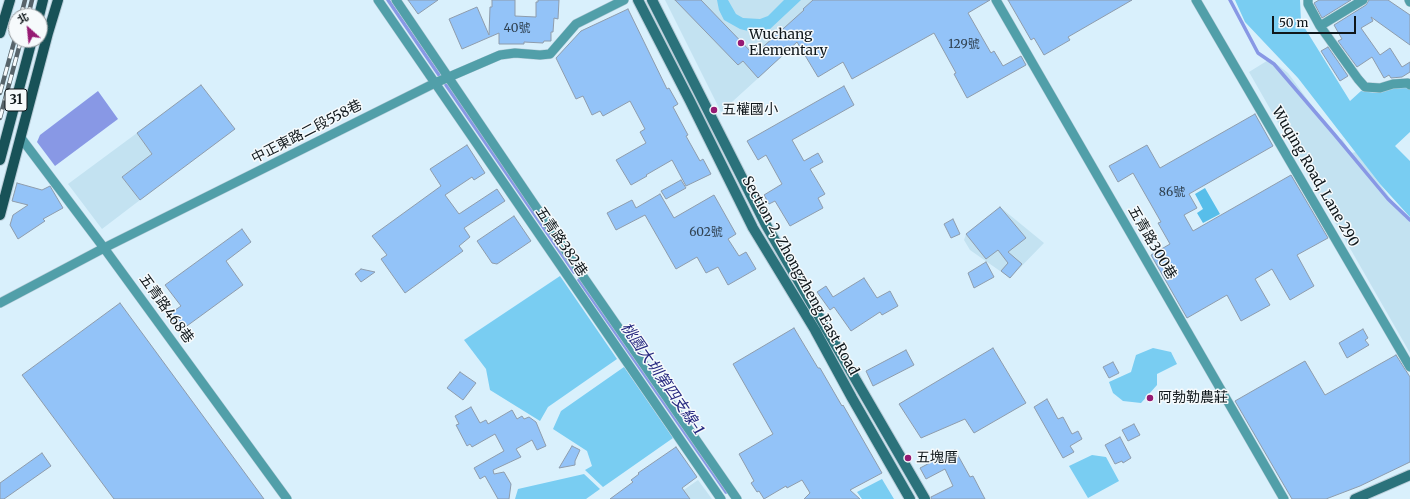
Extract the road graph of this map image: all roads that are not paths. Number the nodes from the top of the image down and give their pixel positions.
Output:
1 (10, 0) edge
2 (58, 0) edge
3 (378, 0) edge
4 (396, 0) edge
5 (624, 0) edge
6 (638, 0) edge
7 (652, 0) edge
8 (996, 0) edge
9 (1196, 0) edge
10 (1308, 0) edge
11 (1363, 0) edge
12 (1320, 26) junction
13 (0, 33) edge
14 (30, 48) edge
15 (448, 77) junction
16 (435, 83) junction
17 (1410, 85) edge
18 (21, 138) junction
19 (0, 160) edge
20 (0, 215) edge
21 (104, 248) junction
22 (0, 303) edge
23 (1410, 367) edge
24 (1410, 475) edge
25 (287, 499) edge
26 (721, 499) edge
27 (737, 499) edge
28 (910, 499) edge
29 (925, 499) edge
30 (1284, 499) edge
31 (1355, 499) edge

1 - 13 main road
2 - 18 main road
3 - 16 street, 五青路382巷
4 - 15 street, 五青路382巷
5 - 15 street, 中正東路二段558巷
6 - 28 main road, Section 2, Zhongzheng East Road
7 - 29 main road, Section 2, Zhongzheng East Road
8 - 30 street, 五青路300巷
9 - 23 street, Wuqing Road, Lane 290
10 - 12 street
11 - 12 street
12 - 17 street
14 - 19 main road, 31
15 - 16 street, 中正東路二段558巷
15 - 27 street, 五青路382巷
16 - 21 street, 中正東路二段558巷
16 - 26 street, 五青路382巷
18 - 20 main road
18 - 21 street, 五青路468巷
21 - 22 street, 中正東路二段558巷
21 - 25 street, 五青路468巷
24 - 31 main road

